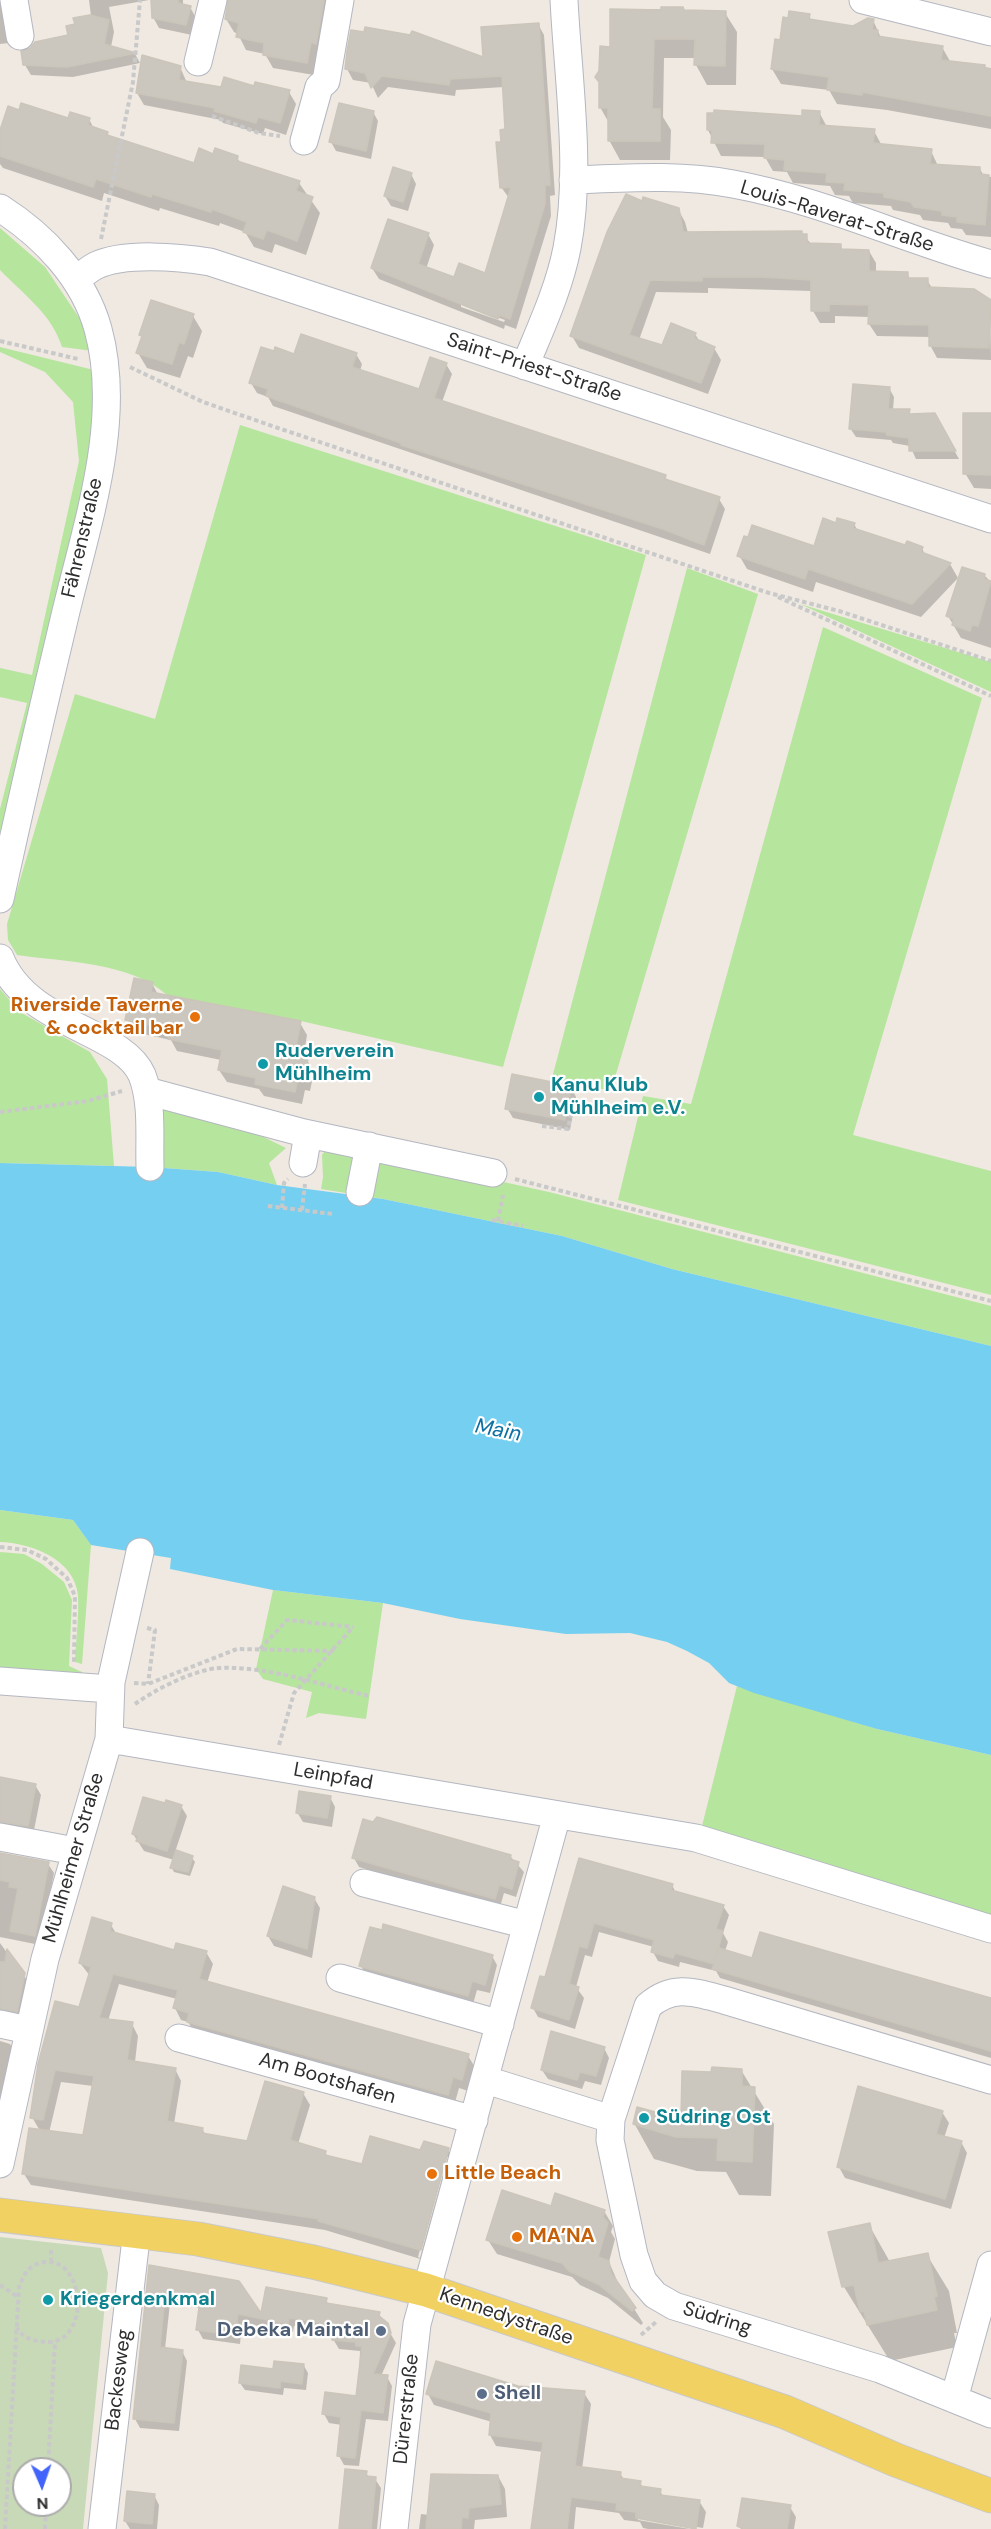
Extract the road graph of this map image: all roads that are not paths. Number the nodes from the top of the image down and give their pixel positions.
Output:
1 (14, 0) edge
2 (213, 0) edge
3 (340, 0) edge
4 (564, 0) edge
5 (863, 0) edge
6 (991, 32) edge
7 (20, 36) dead end
8 (198, 62) dead end
9 (304, 141) road end
10 (573, 180) junction
11 (0, 208) edge
12 (991, 264) edge
13 (86, 273) junction
14 (525, 366) junction
15 (991, 519) edge
16 (0, 899) edge
17 (0, 958) edge
18 (147, 1091) junction
19 (308, 1134) junction
20 (369, 1146) junction
21 (150, 1167) dead end
22 (493, 1173) road end
23 (304, 1174) road end
24 (360, 1192) dead end
25 (140, 1552) dead end
26 (0, 1681) edge
27 (110, 1686) junction
28 (109, 1730) junction
29 (557, 1815) junction
30 (0, 1837) edge
31 (75, 1851) junction
32 (364, 1883) dead end
33 (527, 1925) junction
34 (991, 1929) edge
35 (340, 1978) dead end
36 (0, 2024) edge
37 (500, 2024) junction
38 (28, 2030) junction
39 (179, 2038) dead end
40 (486, 2080) junction
41 (991, 2080) edge
42 (611, 2119) junction
43 (474, 2120) junction
44 (0, 2164) edge
45 (0, 2215) edge
46 (137, 2230) junction
47 (991, 2265) edge
48 (426, 2290) junction
49 (954, 2399) junction
50 (991, 2414) edge
51 (991, 2496) edge
52 (102, 2529) edge
53 (394, 2529) edge

1 - 7 street
2 - 8 street
3 - 9 street
4 - 10 street
5 - 6 street
10 - 12 street, Louis-Raverat-Straße
10 - 14 street
11 - 13 street, Fährenstraße
13 - 14 street, Saint-Priest-Straße
13 - 16 street, Fährenstraße
14 - 15 street, Saint-Priest-Straße
17 - 18 street
18 - 19 street
18 - 21 street
19 - 20 street
19 - 23 street
20 - 22 street
20 - 24 street
25 - 27 street, Mühlheimer Straße
26 - 27 street
27 - 28 street, Mühlheimer Straße
28 - 29 street, Leinpfad
28 - 31 street, Mühlheimer Straße
29 - 33 street
29 - 34 street, Leinpfad
30 - 31 street
31 - 38 street, Mühlheimer Straße
32 - 33 street
33 - 37 street
35 - 37 street
36 - 38 street
37 - 40 street
38 - 44 street, Mühlheimer Straße
39 - 43 street, Am Bootshafen
40 - 42 street
40 - 43 street
41 - 42 street, Südring
42 - 49 street, Südring
43 - 48 street
45 - 46 main road, Kennedystraße
46 - 48 main road, Kennedystraße
46 - 52 street, Backesweg
47 - 49 street
48 - 51 main road, Kennedystraße
48 - 53 street, Dürerstraße
49 - 50 street, Südring

